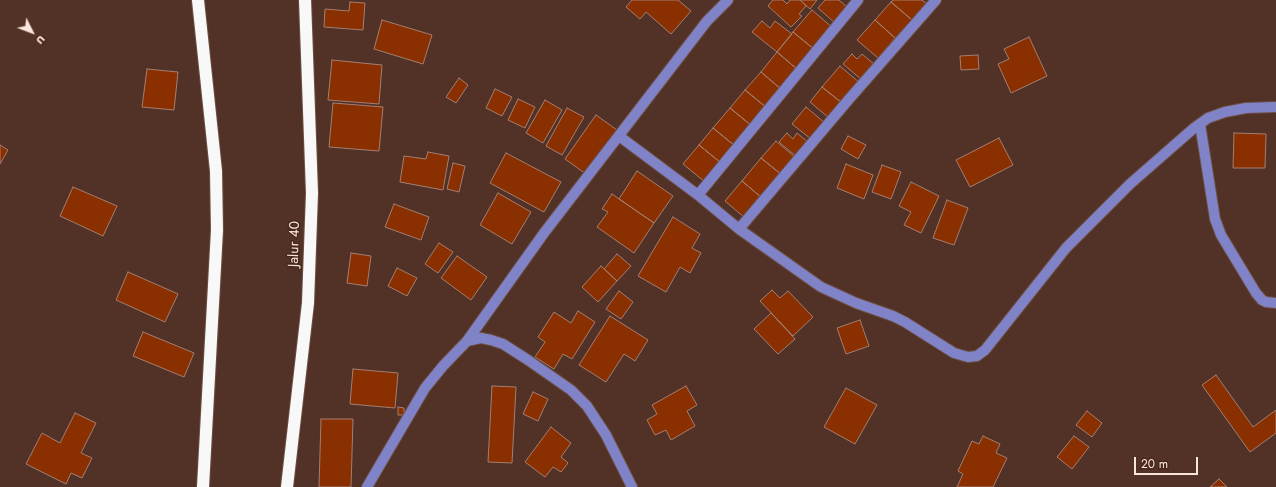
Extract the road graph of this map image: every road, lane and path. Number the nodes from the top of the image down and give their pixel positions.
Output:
1 (198, 0) edge
2 (305, 0) edge
3 (728, 0) edge
4 (858, 0) edge
5 (936, 0) edge
6 (1276, 107) edge
7 (1200, 124) junction
8 (619, 136) junction
9 (698, 195) junction
10 (739, 229) junction
11 (1276, 303) edge
12 (467, 341) junction
13 (203, 487) edge
14 (287, 487) edge
15 (367, 487) edge
16 (632, 487) edge

1 - 13 highway
2 - 14 highway, Jalur 40
3 - 8 street
4 - 9 street
5 - 10 street
6 - 7 street
7 - 10 street
7 - 11 street
8 - 9 street
8 - 12 street
9 - 10 street
12 - 15 street
12 - 16 street

